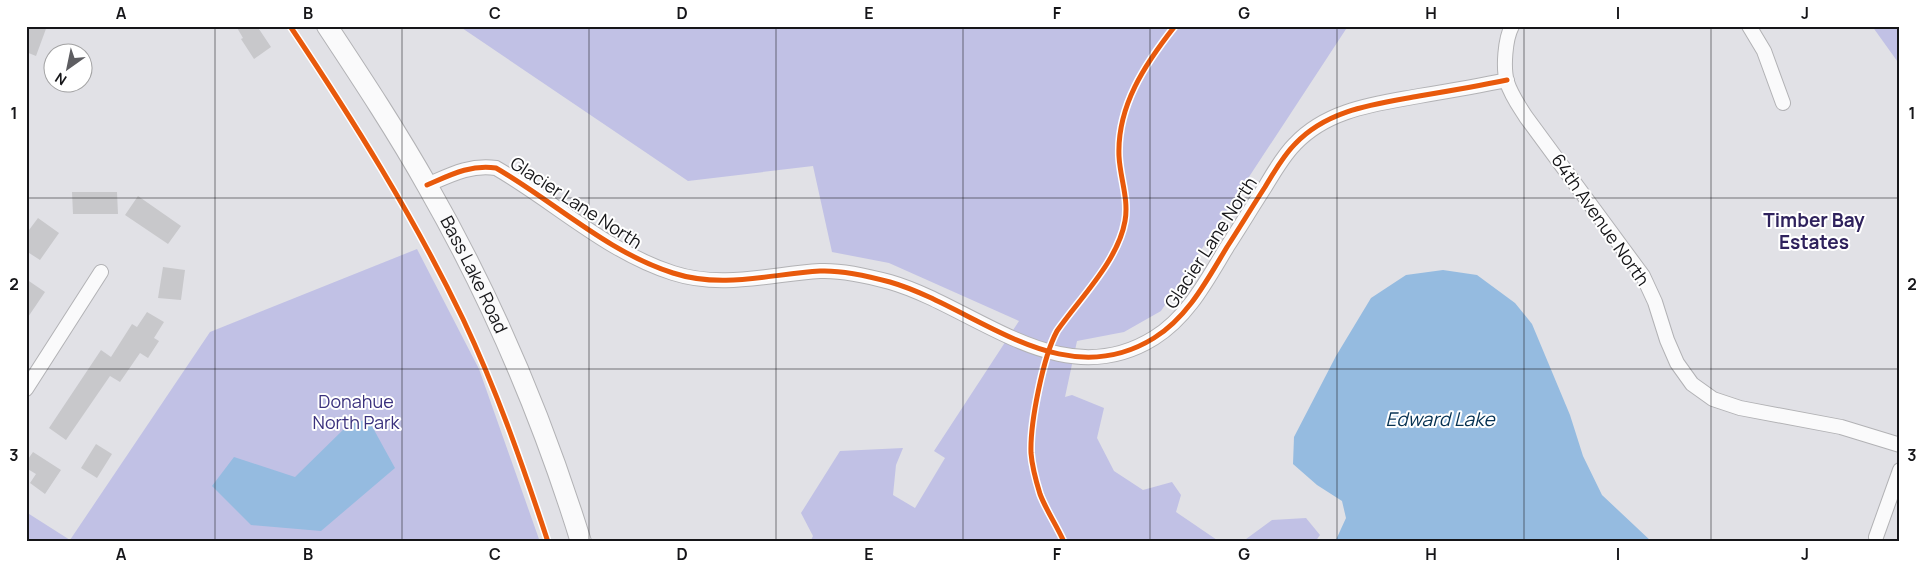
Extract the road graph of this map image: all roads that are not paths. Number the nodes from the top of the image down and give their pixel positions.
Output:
1 (327, 26) edge
2 (1512, 26) edge
3 (1749, 26) edge
4 (1507, 80) junction
5 (1783, 103) dead end
6 (427, 185) junction
7 (101, 272) dead end
8 (26, 389) edge
9 (1900, 446) edge
10 (1900, 470) edge
11 (1876, 537) dead end
12 (581, 542) edge

1 - 6 main road, Bass Lake Road
2 - 4 street
3 - 5 street
4 - 6 street, Glacier Lane North
4 - 9 street, 64th Avenue North
6 - 12 main road, Bass Lake Road
7 - 8 street
10 - 11 street

